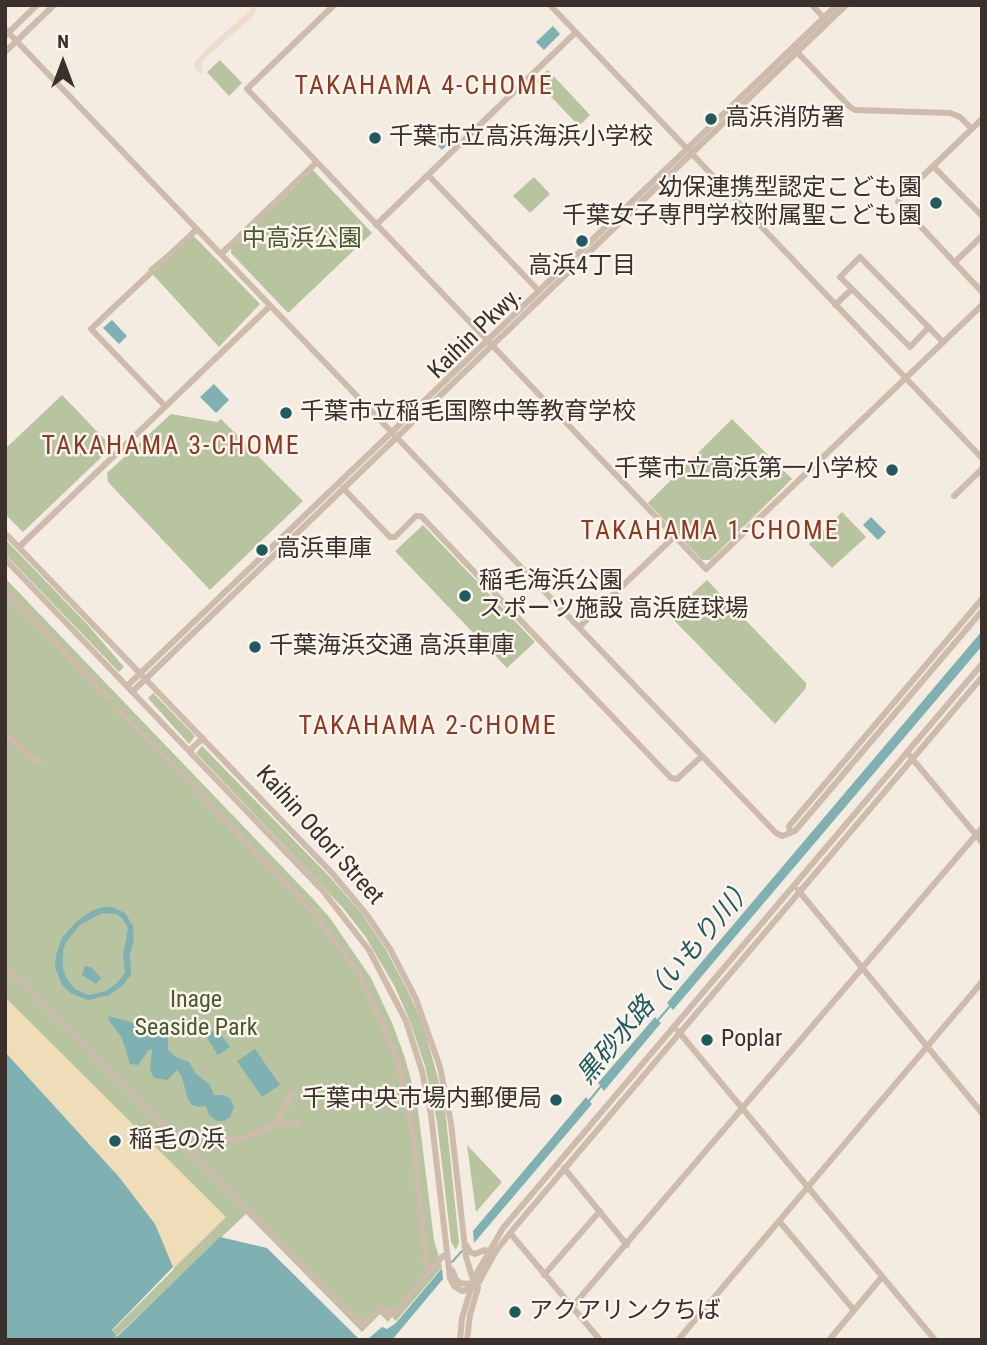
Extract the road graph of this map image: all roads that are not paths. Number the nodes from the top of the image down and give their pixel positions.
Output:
1 (37, 5) edge
2 (54, 5) edge
3 (334, 5) edge
4 (550, 5) edge
5 (812, 5) edge
6 (837, 5) edge
7 (846, 5) edge
8 (827, 20) junction
9 (576, 32) junction
10 (6, 33) edge
11 (17, 41) junction
12 (795, 50) junction
13 (5, 52) edge
14 (982, 119) edge
15 (972, 129) junction
16 (689, 151) junction
17 (316, 163) junction
18 (933, 166) junction
19 (428, 175) junction
20 (982, 216) edge
21 (376, 225) junction
22 (197, 229) junction
23 (982, 236) edge
24 (221, 254) junction
25 (954, 263) junction
26 (852, 289) junction
27 (539, 291) junction
28 (982, 292) edge
29 (835, 305) junction
30 (982, 305) edge
31 (270, 306) junction
32 (929, 327) junction
33 (943, 342) junction
34 (489, 343) junction
35 (905, 378) junction
36 (165, 406) junction
37 (394, 435) junction
38 (982, 458) edge
39 (982, 469) edge
40 (343, 488) junction
41 (954, 496) dead end
42 (5, 533) edge
43 (674, 537) junction
44 (19, 547) junction
45 (5, 559) edge
46 (5, 591) edge
47 (982, 599) edge
48 (982, 611) edge
49 (579, 627) junction
50 (982, 664) edge
51 (143, 676) junction
52 (982, 677) edge
53 (129, 689) junction
54 (109, 699) dead end
55 (120, 710) dead end
56 (5, 734) edge
57 (203, 738) junction
58 (190, 751) junction
59 (906, 752) junction
60 (702, 756) junction
61 (913, 758) junction
62 (39, 763) dead end
63 (982, 828) edge
64 (790, 832) junction
65 (976, 835) junction
66 (982, 842) edge
67 (797, 889) junction
68 (5, 967) edge
69 (862, 968) junction
70 (982, 982) edge
71 (674, 1027) junction
72 (679, 1033) junction
73 (927, 1047) junction
74 (292, 1094) dead end
75 (743, 1109) junction
76 (982, 1113) edge
77 (298, 1123) dead end
78 (275, 1124) junction
79 (167, 1130) junction
80 (438, 1166) junction
81 (565, 1168) junction
82 (807, 1187) junction
83 (600, 1210) junction
84 (779, 1221) junction
85 (510, 1233) junction
86 (496, 1238) junction
87 (464, 1240) junction
88 (627, 1245) junction
89 (443, 1256) dead end
90 (429, 1272) junction
91 (544, 1275) junction
92 (882, 1277) junction
93 (474, 1288) junction
94 (459, 1290) junction
95 (466, 1306) junction
96 (572, 1307) junction
97 (854, 1310) junction
98 (460, 1340) edge
99 (467, 1340) edge
100 (600, 1340) edge
101 (678, 1340) edge
102 (829, 1340) edge
103 (935, 1340) edge

1 - 10 street
2 - 11 street
3 - 17 street
4 - 9 street
5 - 8 street
6 - 8 street, Kaihin Pkwy.
7 - 8 street, Kaihin Pkwy.
8 - 12 street, Kaihin Pkwy.
9 - 16 street
9 - 19 street
10 - 11 street
11 - 13 street
11 - 22 street
12 - 15 street
12 - 16 street, Kaihin Pkwy.
14 - 15 street
15 - 18 street
16 - 27 street, Kaihin Pkwy.
16 - 29 street
16 - 34 street, Kaihin Pkwy.
17 - 21 street
17 - 24 street
18 - 20 street
18 - 25 street
19 - 21 street
19 - 27 street
21 - 34 street
22 - 24 street
22 - 36 street
23 - 25 street
24 - 31 street
25 - 28 street
26 - 29 street
26 - 32 street
26 - 32 street
27 - 34 street, Kaihin Pkwy.
29 - 35 street
30 - 33 street
31 - 36 street
31 - 37 street
32 - 33 street
33 - 35 street
34 - 37 street, Kaihin Pkwy.
34 - 43 street
35 - 38 street
35 - 43 street
36 - 44 street
37 - 40 street, Kaihin Pkwy.
37 - 49 street
37 - 51 street, Kaihin Pkwy.
39 - 41 street
40 - 51 street, Kaihin Pkwy.
40 - 60 street
42 - 44 street, Kaihin Odori Street
43 - 49 street
44 - 51 street, Kaihin Odori Street
45 - 53 street, Kaihin Odori Street
46 - 54 street
47 - 64 street
48 - 64 street
49 - 60 street
50 - 59 street
51 - 53 street, Kaihin Pkwy.
51 - 57 street, Kaihin Odori Street
52 - 61 street
53 - 58 street, Kaihin Odori Street
55 - 90 street
56 - 62 street
57 - 58 street
57 - 87 street, Kaihin Odori Street
58 - 80 street, Kaihin Odori Street
59 - 61 street
59 - 67 street
60 - 64 street
61 - 65 street
61 - 67 street
63 - 65 street
65 - 66 street
65 - 69 street
67 - 69 street
67 - 71 street
67 - 72 street
68 - 79 street
69 - 73 street
69 - 75 street
70 - 73 street
71 - 72 street
71 - 86 street
72 - 75 street
72 - 81 street
73 - 76 street
73 - 82 street
74 - 78 street
75 - 82 street
75 - 88 street
77 - 78 street
78 - 79 street
79 - 90 street
80 - 93 street
80 - 94 street
81 - 83 street
81 - 85 street
82 - 84 street
82 - 92 street
83 - 88 street
83 - 91 street
84 - 97 street
84 - 101 street
85 - 91 street
85 - 93 street
86 - 87 street
86 - 93 street
87 - 93 street, Kaihin Odori Street
88 - 96 street
89 - 90 street
91 - 96 street
92 - 97 street
92 - 103 street
93 - 94 street
93 - 95 street
93 - 99 street
94 - 95 street
95 - 98 street
96 - 100 street
97 - 102 street

